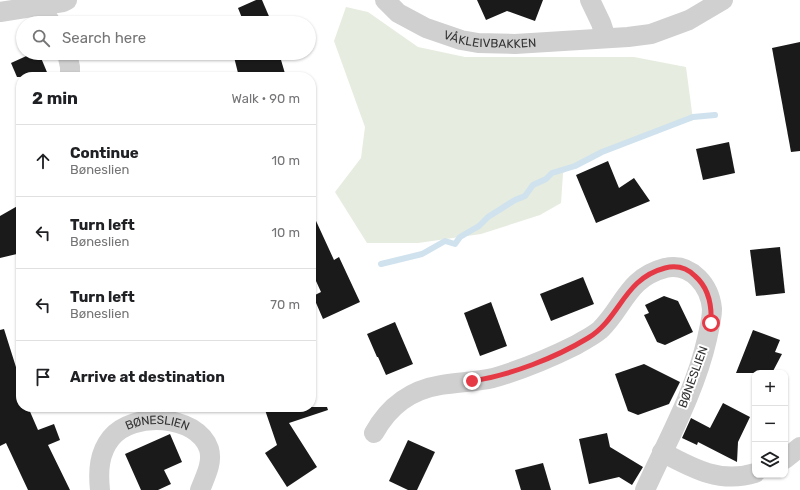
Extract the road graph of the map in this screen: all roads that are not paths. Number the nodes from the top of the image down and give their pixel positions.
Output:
1 (68, 0) edge
2 (386, 0) edge
3 (590, 0) edge
4 (723, 0) edge
5 (40, 5) junction
6 (0, 12) edge
7 (47, 16) edge
8 (606, 38) junction
9 (68, 60) edge
10 (70, 72) edge
11 (374, 433) dead end
12 (800, 447) edge
13 (662, 452) junction
14 (788, 457) edge
15 (752, 474) edge
16 (100, 490) edge
17 (200, 490) edge
18 (646, 490) edge

1 - 5 street
2 - 8 street, VÅKLEIVBAKKEN
3 - 8 street
4 - 8 street, VÅKLEIVBAKKEN
5 - 6 street
5 - 7 street
9 - 10 street
11 - 13 street, BØNESLIEN
12 - 14 street
13 - 15 street
13 - 18 street, BØNESLIEN
16 - 17 street, BØNESLIEN

